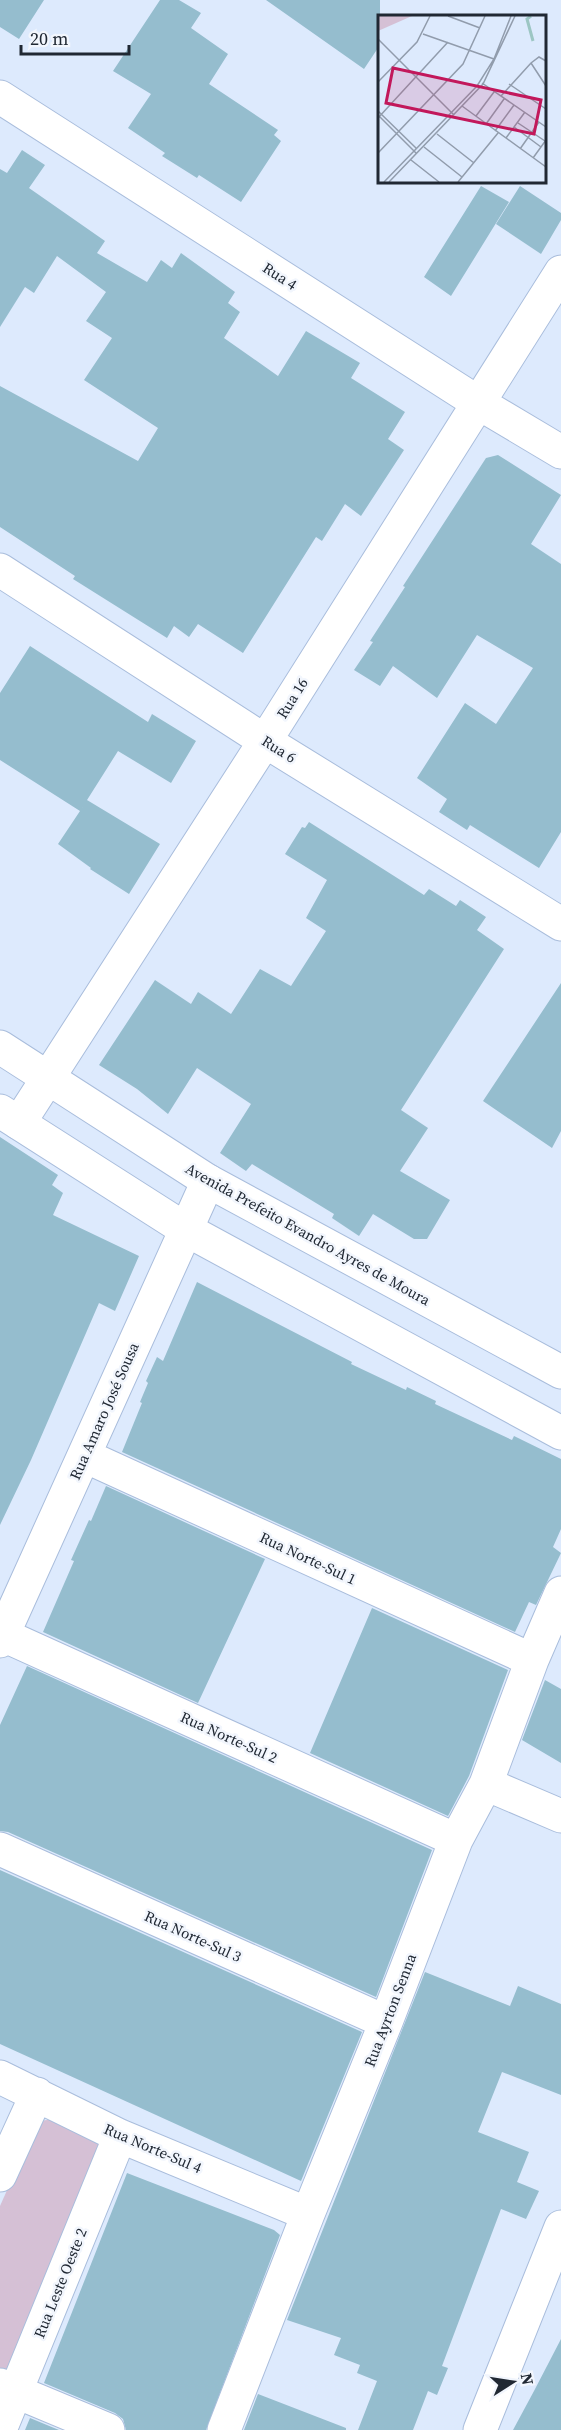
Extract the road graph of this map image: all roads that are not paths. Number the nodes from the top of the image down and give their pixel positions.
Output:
1 (0, 97) edge
2 (561, 272) edge
3 (477, 402) junction
4 (561, 452) edge
5 (0, 570) edge
6 (265, 741) junction
7 (561, 924) edge
8 (0, 1047) edge
9 (47, 1077) junction
10 (9, 1117) edge
11 (208, 1181) junction
12 (185, 1229) junction
13 (561, 1372) edge
14 (561, 1433) edge
15 (85, 1456) junction
16 (561, 1593) edge
17 (1, 1638) edge
18 (532, 1660) junction
19 (486, 1784) junction
20 (561, 1816) edge
21 (456, 1840) junction
22 (0, 1849) edge
23 (386, 2022) junction
24 (0, 2077) edge
25 (37, 2094) junction
26 (120, 2136) junction
27 (0, 2175) edge
28 (308, 2214) junction
29 (561, 2227) edge
30 (8, 2389) edge
31 (0, 2430) edge
32 (108, 2430) edge
33 (224, 2430) edge
34 (480, 2430) edge

1 - 3 street, Rua 4
2 - 3 street, Rua 16
3 - 4 street, Rua 4
3 - 6 street, Rua 16
5 - 6 street, Rua 6
6 - 7 street, Rua 6
6 - 9 street, Rua 16
8 - 9 street, Avenida Prefeito Evandro Ayres de Moura
9 - 10 street, Rua 16
9 - 11 street, Avenida Prefeito Evandro Ayres de Moura
10 - 12 street
11 - 12 street, Rua Amaro José Sousa
11 - 13 street, Avenida Prefeito Evandro Ayres de Moura
12 - 14 street
12 - 15 street, Rua Amaro José Sousa
15 - 17 street, Rua Amaro José Sousa
15 - 18 street, Rua Norte-Sul 1
16 - 18 street, Rua Ayrton Senna
17 - 21 street, Rua Norte-Sul 2
18 - 19 street, Rua Ayrton Senna
19 - 20 street
19 - 21 street, Rua Ayrton Senna
21 - 23 street, Rua Ayrton Senna
22 - 23 street, Rua Norte-Sul 3
23 - 28 street, Rua Ayrton Senna
24 - 25 street, Rua Norte-Sul 4
25 - 26 street, Rua Norte-Sul 4
25 - 27 street
26 - 28 street, Rua Norte-Sul 4
26 - 30 street, Rua Leste Oeste 2
28 - 33 street, Rua Ayrton Senna
29 - 34 street
30 - 31 street, Rua Leste Oeste 2
30 - 32 street

